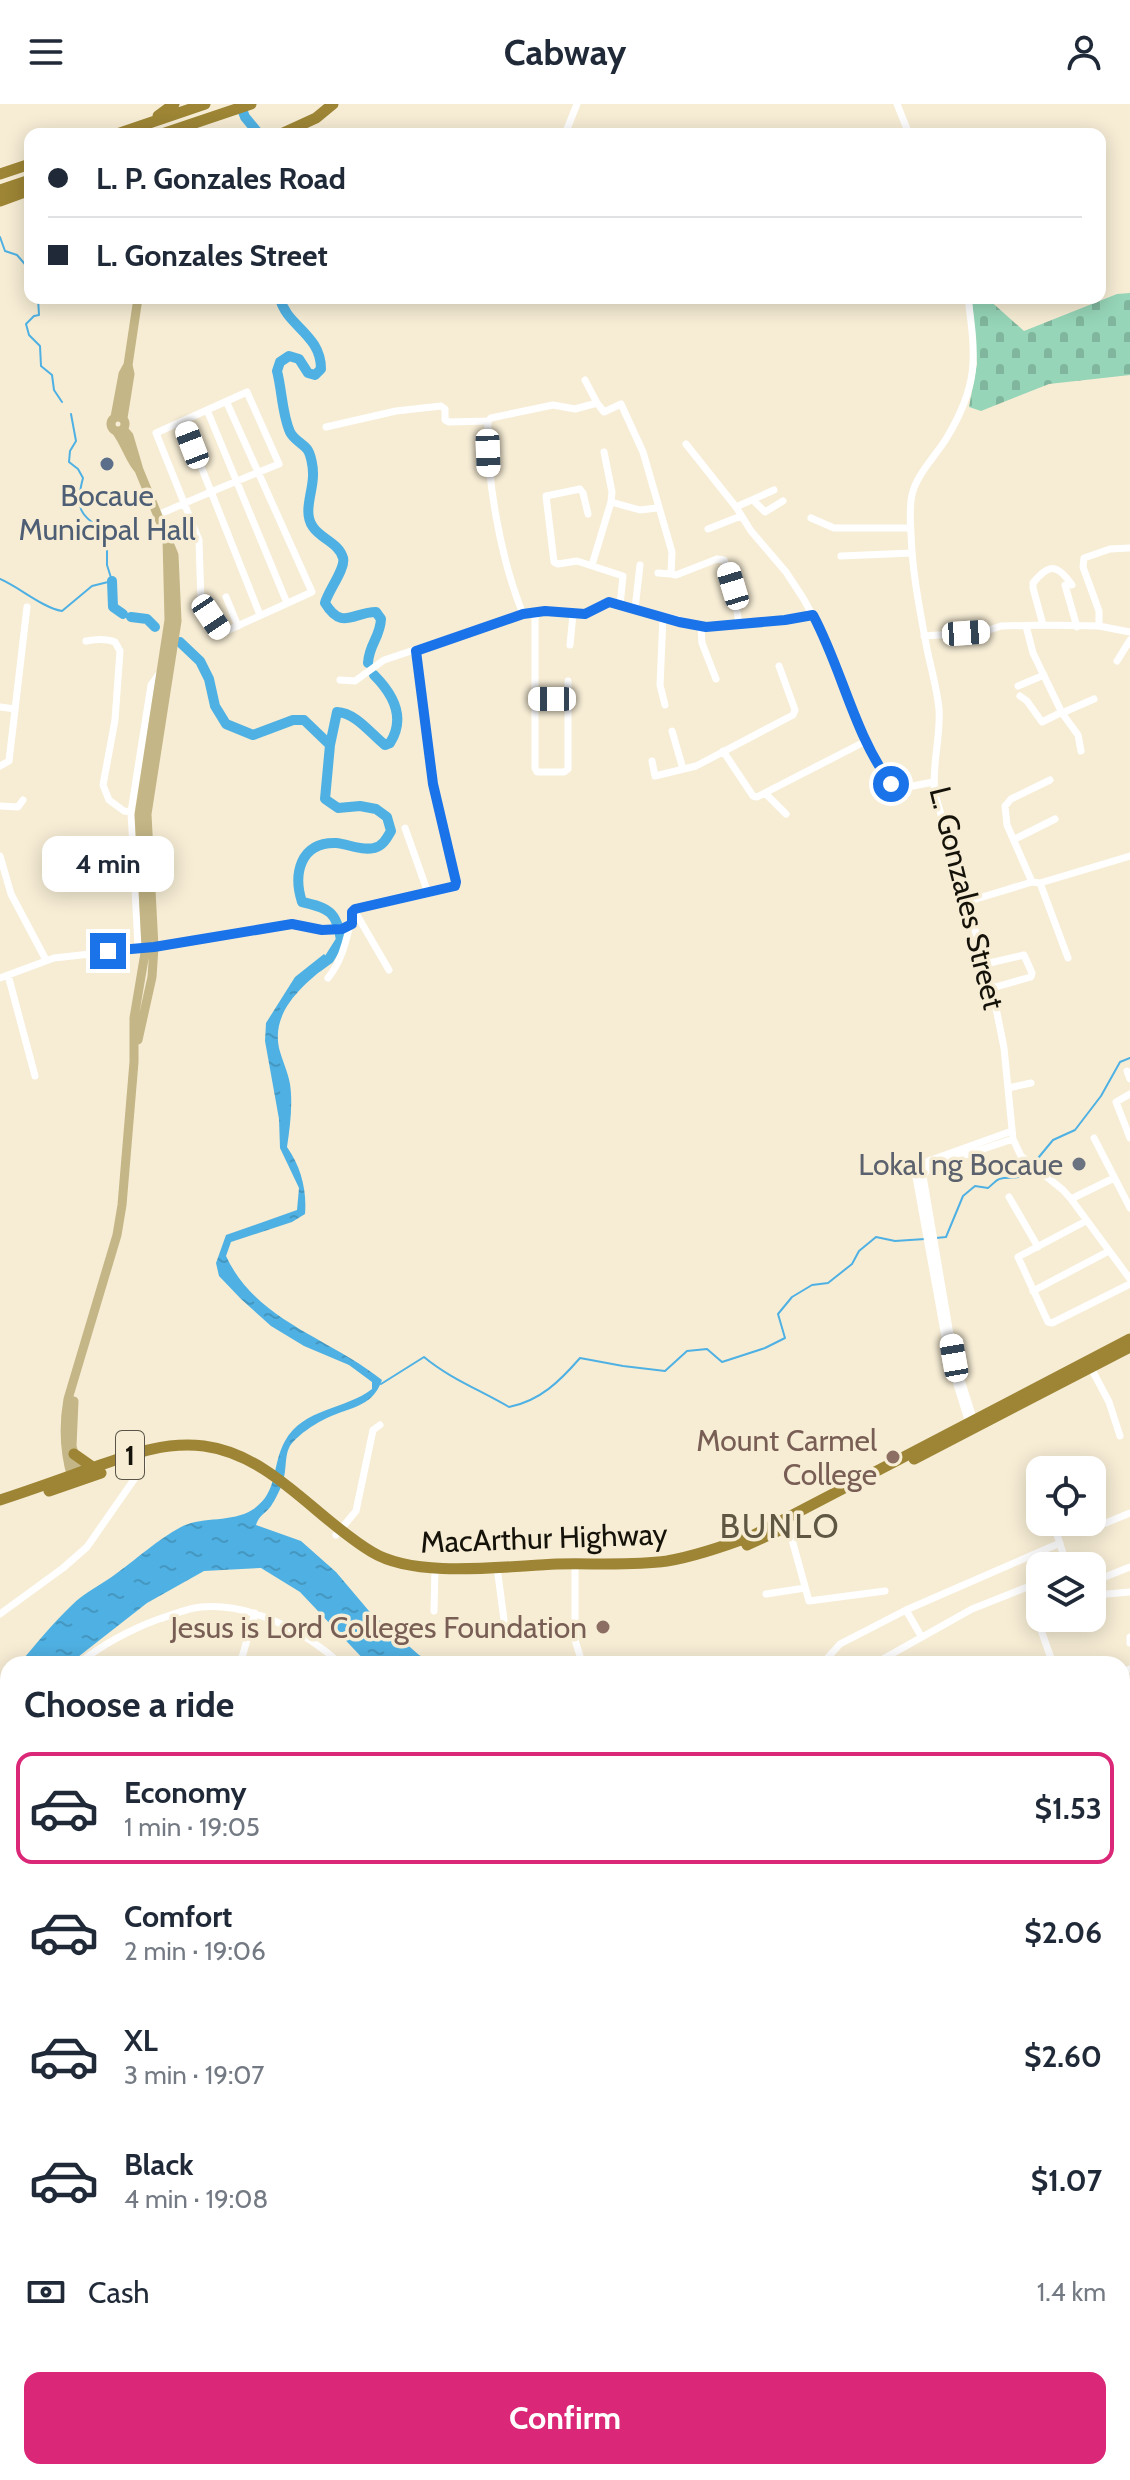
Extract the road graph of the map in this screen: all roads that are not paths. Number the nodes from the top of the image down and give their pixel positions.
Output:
1 (167, 104) edge
2 (174, 104) edge
3 (205, 104) edge
4 (251, 104) edge
5 (333, 104) edge
6 (577, 104) edge
7 (897, 104) edge
8 (147, 124) junction
9 (135, 128) edge
10 (163, 128) edge
11 (179, 128) edge
12 (294, 128) edge
13 (567, 128) edge
14 (907, 128) edge
15 (24, 166) edge
16 (0, 174) edge
17 (24, 182) edge
18 (0, 190) edge
19 (24, 192) edge
20 (0, 201) edge
21 (137, 304) edge
22 (969, 304) edge
23 (585, 380) dead end
24 (227, 403) junction
25 (597, 403) junction
26 (207, 410) junction
27 (183, 421) junction
28 (488, 421) junction
29 (326, 427) dead end
30 (686, 444) dead end
31 (604, 452) dead end
32 (259, 472) junction
33 (237, 482) junction
34 (774, 490) dead end
35 (211, 493) junction
36 (754, 501) junction
37 (783, 501) dead end
38 (611, 502) junction
39 (185, 504) junction
40 (736, 507) junction
41 (657, 508) junction
42 (588, 514) dead end
43 (158, 515) junction
44 (741, 516) junction
45 (811, 518) dead end
46 (910, 528) junction
47 (708, 529) dead end
48 (1130, 548) edge
49 (912, 553) junction
50 (841, 556) dead end
51 (592, 565) junction
52 (640, 565) dead end
53 (658, 573) dead end
54 (671, 574) junction
55 (226, 597) dead end
56 (287, 603) junction
57 (620, 605) junction
58 (27, 607) dead end
59 (635, 609) junction
60 (535, 612) junction
61 (523, 614) junction
62 (573, 614) junction
63 (260, 615) junction
64 (813, 615) junction
65 (663, 617) junction
66 (739, 624) junction
67 (1043, 625) junction
68 (238, 626) junction
69 (701, 626) junction
70 (1026, 626) junction
71 (1099, 626) junction
72 (1077, 627) junction
73 (1130, 632) edge
74 (924, 636) junction
75 (1130, 640) edge
76 (86, 641) dead end
77 (570, 645) dead end
78 (168, 651) junction
79 (416, 651) junction
80 (1117, 661) dead end
81 (779, 666) dead end
82 (160, 672) junction
83 (1044, 675) junction
84 (716, 679) dead end
85 (340, 680) dead end
86 (568, 681) dead end
87 (1018, 686) dead end
88 (1020, 696) dead end
89 (535, 699) junction
90 (568, 699) junction
91 (1094, 699) dead end
92 (665, 705) dead end
93 (0, 707) edge
94 (15, 709) junction
95 (1062, 712) junction
96 (672, 731) dead end
97 (866, 741) junction
98 (723, 751) junction
99 (1081, 751) dead end
100 (652, 761) dead end
101 (0, 766) edge
102 (683, 769) junction
103 (1050, 780) dead end
104 (933, 782) junction
105 (765, 793) junction
106 (23, 800) dead end
107 (0, 806) edge
108 (131, 812) junction
109 (786, 814) dead end
110 (1055, 819) dead end
111 (405, 828) dead end
112 (1015, 839) junction
113 (0, 856) edge
114 (1130, 856) edge
115 (1036, 882) junction
116 (428, 893) junction
117 (966, 902) junction
118 (354, 910) junction
119 (346, 928) junction
120 (146, 947) junction
121 (1068, 958) dead end
122 (46, 960) junction
123 (985, 964) junction
124 (389, 970) dead end
125 (4, 977) edge
126 (328, 978) dead end
127 (992, 988) junction
128 (35, 1076) dead end
129 (1031, 1083) dead end
130 (1008, 1088) junction
131 (1130, 1094) edge
132 (1012, 1135) junction
133 (1094, 1138) dead end
134 (1130, 1138) edge
135 (1114, 1178) junction
136 (1009, 1197) dead end
137 (1071, 1199) junction
138 (1130, 1208) edge
139 (1086, 1221) junction
140 (1038, 1247) junction
141 (1109, 1251) junction
142 (1130, 1282) edge
143 (1033, 1291) junction
144 (1130, 1339) edge
145 (1130, 1347) edge
146 (1091, 1368) junction
147 (75, 1377) junction
148 (972, 1424) junction
149 (380, 1425) dead end
150 (1120, 1436) dead end
151 (143, 1453) junction
152 (74, 1454) junction
153 (94, 1468) junction
154 (76, 1478) junction
155 (0, 1503) edge
156 (1130, 1513) edge
157 (788, 1521) junction
158 (1106, 1523) edge
159 (338, 1532) junction
160 (1058, 1536) edge
161 (1060, 1543) junction
162 (1063, 1552) edge
163 (575, 1567) junction
164 (1130, 1567) edge
165 (497, 1570) junction
166 (435, 1572) junction
167 (1106, 1576) edge
168 (805, 1588) junction
169 (1026, 1588) edge
170 (885, 1591) dead end
171 (1129, 1591) edge
172 (766, 1594) dead end
173 (1106, 1594) edge
174 (906, 1610) junction
175 (434, 1611) dead end
176 (255, 1613) junction
177 (0, 1614) edge
178 (504, 1620) dead end
179 (1042, 1632) edge
180 (921, 1636) junction
181 (88, 1656) edge
182 (242, 1656) edge
183 (332, 1656) edge
184 (580, 1656) edge
185 (829, 1656) edge
186 (887, 1656) edge
187 (1050, 1656) edge

1 - 10 main road
2 - 8 highway
3 - 8 highway
4 - 11 highway
5 - 12 highway
6 - 13 street
7 - 14 street
8 - 9 highway
15 - 16 highway
17 - 18 highway
19 - 20 highway
21 - 43 main road
22 - 46 street, L. Gonzales Street
23 - 25 street
24 - 26 street
24 - 32 street
24 - 32 street
25 - 28 street
25 - 41 street
26 - 27 street
26 - 33 street
27 - 35 street
27 - 39 street
28 - 29 street
28 - 61 street
30 - 40 street
31 - 38 street
32 - 33 street
32 - 56 street
33 - 35 street
33 - 56 street
34 - 36 street
35 - 39 street
35 - 63 street
36 - 37 street
36 - 40 street
38 - 41 street
38 - 51 street
39 - 43 street
39 - 68 street
40 - 44 street
41 - 54 street
42 - 51 street
43 - 78 main road
44 - 47 street
44 - 64 street
45 - 46 street
46 - 49 street, L. Gonzales Street
48 - 71 street
49 - 50 street
49 - 74 street, L. Gonzales Street
51 - 57 street
52 - 59 street
53 - 54 street
54 - 66 street
55 - 68 street
56 - 63 street
57 - 59 street
57 - 62 street
58 - 94 street
59 - 65 street
60 - 61 street
60 - 62 street
60 - 89 street
61 - 79 street
62 - 77 street
63 - 68 street
64 - 66 street
64 - 97 street
65 - 69 street
65 - 92 street
66 - 69 street
67 - 70 street
67 - 72 street
67 - 72 street
69 - 84 street
70 - 74 street
70 - 83 street
71 - 72 street
71 - 73 street
74 - 104 street, L. Gonzales Street
75 - 80 street
76 - 108 street
78 - 82 main road
78 - 120 main road
79 - 85 street
79 - 116 street
81 - 98 street
82 - 108 street
82 - 120 main road
83 - 87 street
83 - 95 street
86 - 90 street
88 - 95 street
89 - 90 street
89 - 90 street
91 - 95 street
93 - 94 street
94 - 101 street
95 - 99 street
96 - 102 street
97 - 104 street
97 - 105 street
98 - 102 street
98 - 105 street
100 - 102 street
103 - 112 street
104 - 117 street, L. Gonzales Street
105 - 109 street
106 - 107 street
108 - 120 street
110 - 112 street
111 - 116 street
112 - 115 street
113 - 122 street
114 - 115 street
115 - 117 street
115 - 121 street
116 - 118 street
117 - 123 street, L. Gonzales Street
118 - 119 street
118 - 124 street
119 - 120 street
119 - 126 street
120 - 122 street
120 - 147 main road
122 - 125 street
123 - 127 street, L. Gonzales Street
123 - 127 street
125 - 128 street
127 - 130 street, L. Gonzales Street
129 - 130 street
130 - 132 street, L. Gonzales Street
131 - 134 street
132 - 137 street, L. Gonzales Street
132 - 148 street
133 - 135 street
135 - 137 street
135 - 138 street
136 - 140 street
137 - 139 street, L. Gonzales Street
139 - 140 street
139 - 141 street, L. Gonzales Street
140 - 143 street
141 - 142 street, L. Gonzales Street
141 - 143 street
142 - 143 street
144 - 148 highway, MacArthur Highway / 1
145 - 146 highway, MacArthur Highway / 1
146 - 148 highway, MacArthur Highway / 1
146 - 150 street
147 - 152 main road
147 - 154 main road
148 - 157 highway, MacArthur Highway / 1
149 - 159 street
151 - 153 highway, MacArthur Highway / 1
151 - 154 highway, MacArthur Highway / 1
151 - 159 highway, MacArthur Highway / 1
151 - 177 street
152 - 153 highway
152 - 154 main road
153 - 154 highway, MacArthur Highway / 1
154 - 155 highway, MacArthur Highway / 1
156 - 158 street
157 - 163 highway, MacArthur Highway / 1
157 - 168 street
159 - 166 highway, MacArthur Highway / 1
160 - 161 street
161 - 162 street
161 - 174 street
163 - 165 highway, MacArthur Highway / 1
163 - 184 street
164 - 167 street
165 - 166 highway, MacArthur Highway / 1
165 - 178 street
166 - 175 street
168 - 170 street
168 - 172 street
169 - 180 street
171 - 173 street
174 - 180 street
174 - 185 street
176 - 181 street
176 - 182 street
176 - 183 street
179 - 187 street
180 - 186 street

